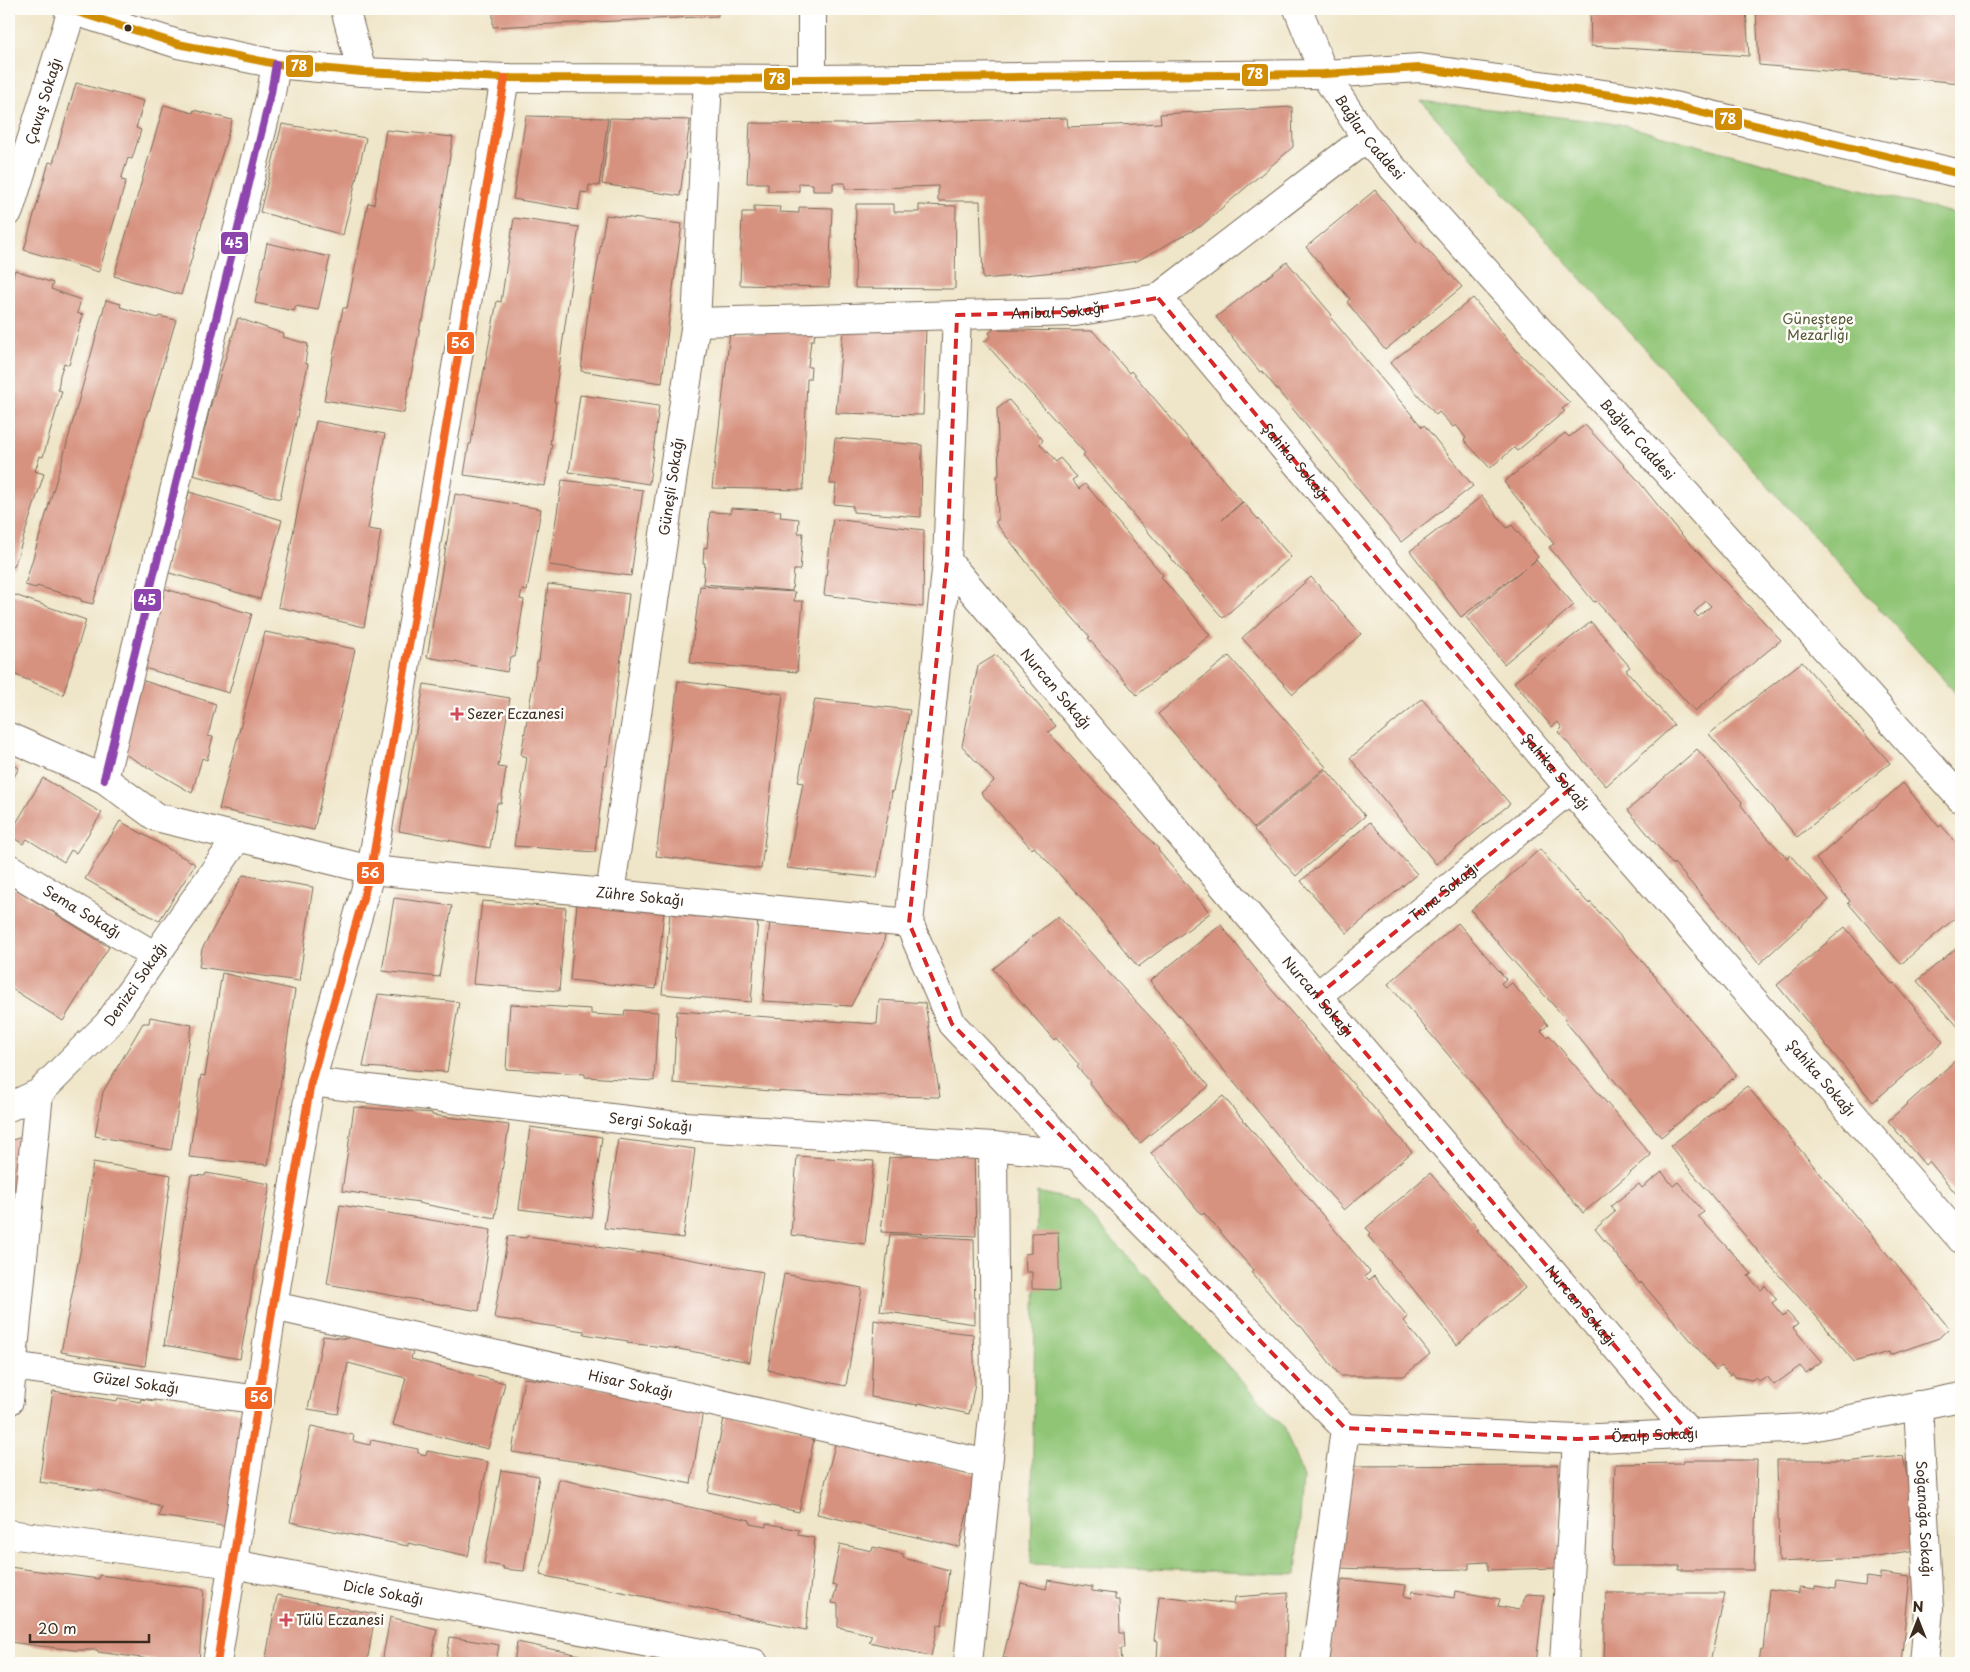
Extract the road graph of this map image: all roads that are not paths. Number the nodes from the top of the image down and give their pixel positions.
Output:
1 (70, 9) edge
2 (344, 9) edge
3 (812, 9) edge
4 (1298, 9) edge
5 (276, 64) junction
6 (362, 72) junction
7 (1324, 74) junction
8 (505, 78) junction
9 (708, 79) junction
10 (812, 79) junction
11 (1366, 138) junction
12 (1961, 174) edge
13 (9, 211) edge
14 (1158, 298) junction
15 (957, 315) junction
16 (696, 322) junction
17 (947, 561) junction
18 (9, 737) edge
19 (104, 779) junction
20 (1570, 789) junction
21 (1961, 799) edge
22 (238, 837) junction
23 (9, 868) edge
24 (371, 870) junction
25 (610, 892) junction
26 (909, 923) junction
27 (156, 956) junction
28 (1317, 996) junction
29 (311, 1082) junction
30 (39, 1093) junction
31 (9, 1107) edge
32 (993, 1146) junction
33 (1076, 1155) junction
34 (1961, 1239) edge
35 (274, 1306) junction
36 (12, 1366) junction
37 (1961, 1397) edge
38 (260, 1400) junction
39 (9, 1401) edge
40 (1918, 1404) junction
41 (1345, 1428) junction
42 (1689, 1434) junction
43 (1577, 1439) junction
44 (988, 1464) junction
45 (9, 1534) edge
46 (233, 1564) junction
47 (217, 1663) edge
48 (754, 1663) edge
49 (968, 1663) edge
50 (1315, 1663) edge
51 (1564, 1663) edge
52 (1924, 1663) edge

1 - 5 street
1 - 13 street, Çavuş Sokağı
2 - 6 street
3 - 10 street
4 - 7 street, Bağlar Caddesi
5 - 6 street
5 - 19 street
6 - 8 street
7 - 10 street
7 - 11 street, Bağlar Caddesi
7 - 12 street
8 - 9 street
8 - 24 street
9 - 10 street
9 - 16 street, Güneşli Sokağı
11 - 14 street, Anibal Sokağı
11 - 21 street, Bağlar Caddesi
14 - 15 street, Anibal Sokağı
14 - 20 street, Şahika Sokağı
15 - 16 street, Anibal Sokağı
15 - 17 street
16 - 25 street, Güneşli Sokağı
17 - 26 street
17 - 28 street, Nurcan Sokağı
18 - 19 street
19 - 22 street
20 - 28 street, Tuna Sokağı
20 - 34 street, Şahika Sokağı
22 - 24 street, Zühre Sokağı
22 - 27 street, Denizci Sokağı
23 - 27 street, Sema Sokağı
24 - 25 street, Zühre Sokağı
24 - 29 street
25 - 26 street, Zühre Sokağı
26 - 33 street
27 - 30 street, Denizci Sokağı
28 - 42 street, Nurcan Sokağı
29 - 32 street, Sergi Sokağı
29 - 35 street
30 - 31 street, Denizci Sokağı
30 - 36 street
32 - 33 street, Sergi Sokağı
32 - 44 street
33 - 41 street
35 - 38 street
35 - 44 street, Hisar Sokağı
36 - 38 street, Güzel Sokağı
36 - 39 street
37 - 40 street, Özalp Sokağı
38 - 46 street
40 - 42 street, Özalp Sokağı
40 - 52 street, Soğanağa Sokağı
41 - 43 street, Özalp Sokağı
41 - 50 street
42 - 43 street, Özalp Sokağı
43 - 51 street
44 - 49 street
45 - 46 street, Dicle Sokağı
46 - 47 street
46 - 48 street, Dicle Sokağı

